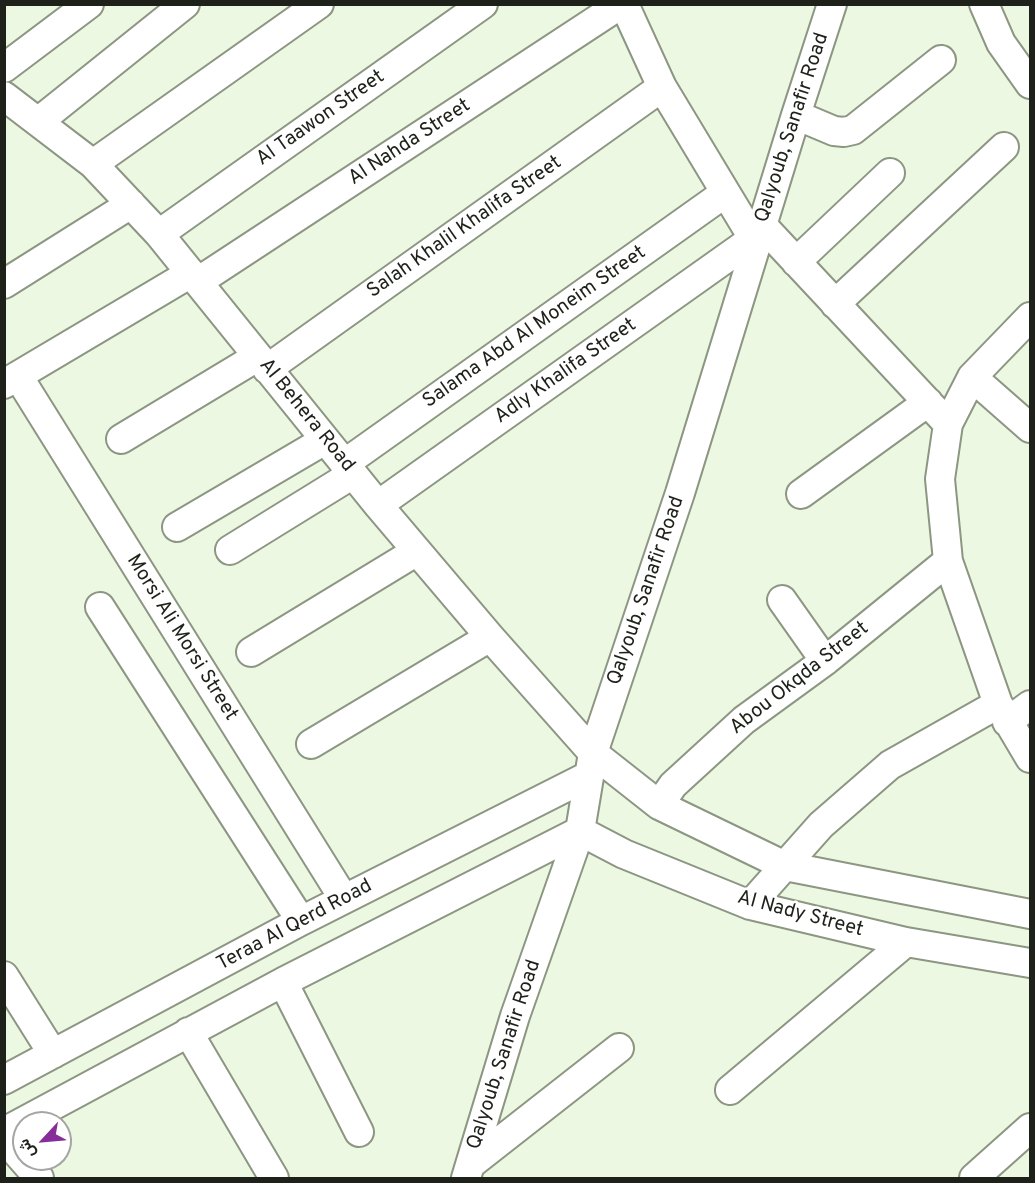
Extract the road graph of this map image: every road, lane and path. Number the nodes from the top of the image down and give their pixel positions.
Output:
1 (89, 4) edge
2 (184, 4) edge
3 (319, 4) edge
4 (483, 4) edge
5 (623, 4) edge
6 (832, 4) edge
7 (984, 4) edge
8 (941, 60) dead end
9 (4, 68) edge
10 (1030, 84) edge
11 (662, 87) junction
12 (4, 96) edge
13 (796, 115) junction
14 (38, 122) junction
15 (1004, 147) dead end
16 (93, 164) junction
17 (890, 173) dead end
18 (725, 193) junction
19 (131, 204) junction
20 (159, 234) junction
21 (757, 236) junction
22 (796, 262) junction
23 (195, 277) junction
24 (4, 284) edge
25 (835, 304) junction
26 (1030, 317) edge
27 (262, 363) junction
28 (972, 377) junction
29 (11, 380) edge
30 (928, 402) junction
31 (948, 424) junction
32 (1030, 428) edge
33 (121, 439) dead end
34 (325, 440) junction
35 (349, 469) junction
36 (801, 495) dead end
37 (378, 505) junction
38 (177, 527) dead end
39 (230, 550) dead end
40 (417, 551) junction
41 (948, 561) junction
42 (782, 600) dead end
43 (100, 607) dead end
44 (490, 637) junction
45 (251, 652) dead end
46 (825, 661) junction
47 (1030, 705) edge
48 (1003, 713) junction
49 (311, 744) dead end
50 (1030, 758) edge
51 (590, 764) junction
52 (659, 806) junction
53 (580, 831) junction
54 (785, 866) junction
55 (344, 899) junction
56 (750, 905) junction
57 (1030, 914) edge
58 (301, 921) junction
59 (906, 942) junction
60 (1030, 963) edge
61 (4, 976) edge
62 (283, 982) junction
63 (188, 1032) junction
64 (619, 1048) dead end
65 (53, 1054) junction
66 (4, 1080) edge
67 (730, 1090) dead end
68 (1030, 1128) edge
69 (4, 1132) edge
70 (359, 1132) dead end
71 (4, 1138) edge
72 (469, 1171) edge
73 (39, 1179) edge
74 (274, 1179) edge
75 (974, 1179) edge

1 - 9 street
2 - 14 street
3 - 16 street
4 - 20 street, Al Taawon Street
5 - 11 street
5 - 23 street, Al Nahda Street
6 - 13 street, Qalyoub, Sanafir Road
7 - 10 street
8 - 13 street
11 - 18 street
11 - 27 street, Salah Khalil Khalifa Street
12 - 14 street, Al Behera Road
13 - 21 street, Qalyoub, Sanafir Road
14 - 16 street, Al Behera Road
15 - 25 street
16 - 19 street, Al Behera Road
17 - 22 street
18 - 21 street
18 - 35 street, Salama Abd Al Moneim Street
19 - 20 street, Al Behera Road
19 - 24 street
20 - 23 street, Al Behera Road
21 - 22 street
21 - 37 street, Adly Khalifa Street
21 - 51 street, Qalyoub, Sanafir Road
22 - 25 street
23 - 27 street, Al Behera Road
23 - 29 street, Al Nahda Street
25 - 30 street
26 - 28 street
27 - 33 street, Salah Khalil Khalifa Street
27 - 34 street, Al Behera Road
28 - 31 street
28 - 32 street
29 - 55 street, Morsi Ali Morsi Street
30 - 31 street
30 - 36 street
31 - 41 street
34 - 35 street, Al Behera Road
34 - 38 street
35 - 37 street, Al Behera Road
35 - 39 street, Salama Abd Al Moneim Street
37 - 40 street, Al Behera Road
40 - 44 street, Al Behera Road
40 - 45 street
41 - 46 street, Abou Okqda Street
41 - 48 street
42 - 46 street
43 - 58 street
44 - 49 street
44 - 51 street, Al Behera Road
46 - 52 street, Abou Okqda Street
47 - 48 street
48 - 50 street
48 - 54 street
51 - 52 street, Al Behera Road
51 - 53 street, Qalyoub, Sanafir Road
51 - 55 street, Teraa Al Qerd Road
52 - 54 street, Al Behera Road
53 - 56 street, Al Nady Street
53 - 62 street
53 - 72 street, Qalyoub, Sanafir Road
54 - 56 street
54 - 57 street, Al Behera Road
55 - 58 street, Teraa Al Qerd Road
56 - 59 street, Al Nady Street
58 - 65 street, Teraa Al Qerd Road
59 - 60 street, Al Nady Street
59 - 67 street
61 - 65 street
62 - 63 street
62 - 70 street
63 - 69 street
63 - 74 street
64 - 72 street
65 - 66 street, Teraa Al Qerd Road
68 - 75 street
71 - 73 street

